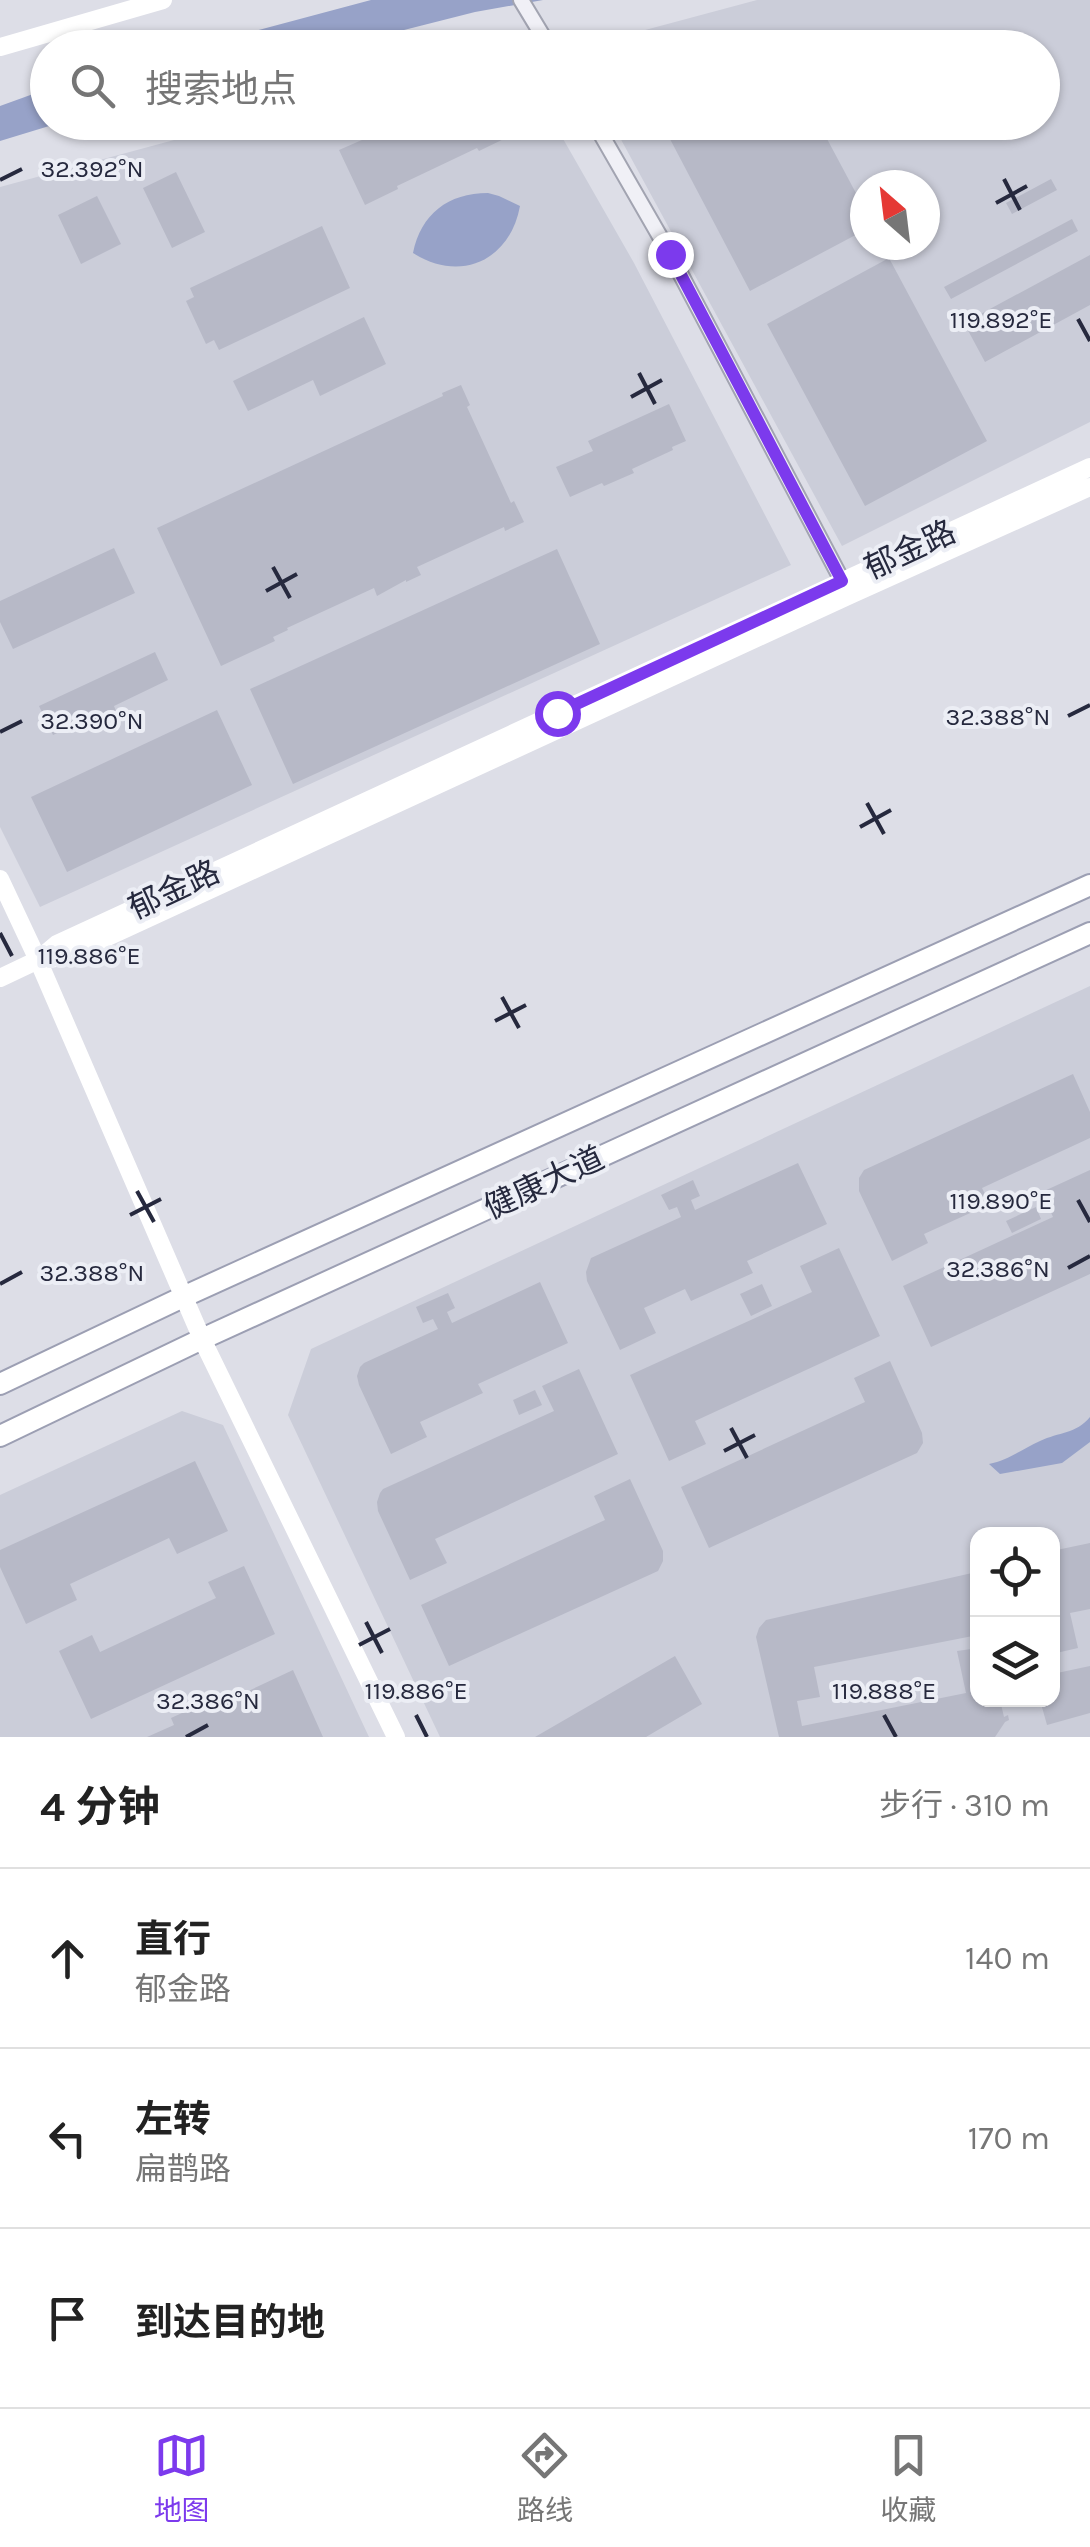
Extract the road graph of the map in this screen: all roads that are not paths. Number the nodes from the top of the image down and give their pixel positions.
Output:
1 (162, 0) edge
2 (522, 0) edge
3 (59, 30) edge
4 (540, 30) edge
5 (30, 38) edge
6 (0, 47) edge
7 (604, 140) edge
8 (1090, 467) edge
9 (1090, 488) edge
10 (846, 588) junction
11 (0, 879) edge
12 (1090, 885) edge
13 (1090, 933) edge
14 (38, 960) junction
15 (0, 978) edge
16 (183, 1297) junction
17 (202, 1339) junction
18 (0, 1384) edge
19 (0, 1436) edge
20 (396, 1737) edge

1 - 3 street
2 - 4 street
5 - 6 street
7 - 10 street
8 - 10 street, 郁金路
9 - 10 street, 郁金路
10 - 14 street, 郁金路
11 - 14 street
12 - 16 main road, 健康大道
13 - 17 main road, 健康大道
14 - 15 street, 郁金路
14 - 16 street
16 - 17 street
16 - 18 main road, 健康大道
17 - 19 main road, 健康大道
17 - 20 street

